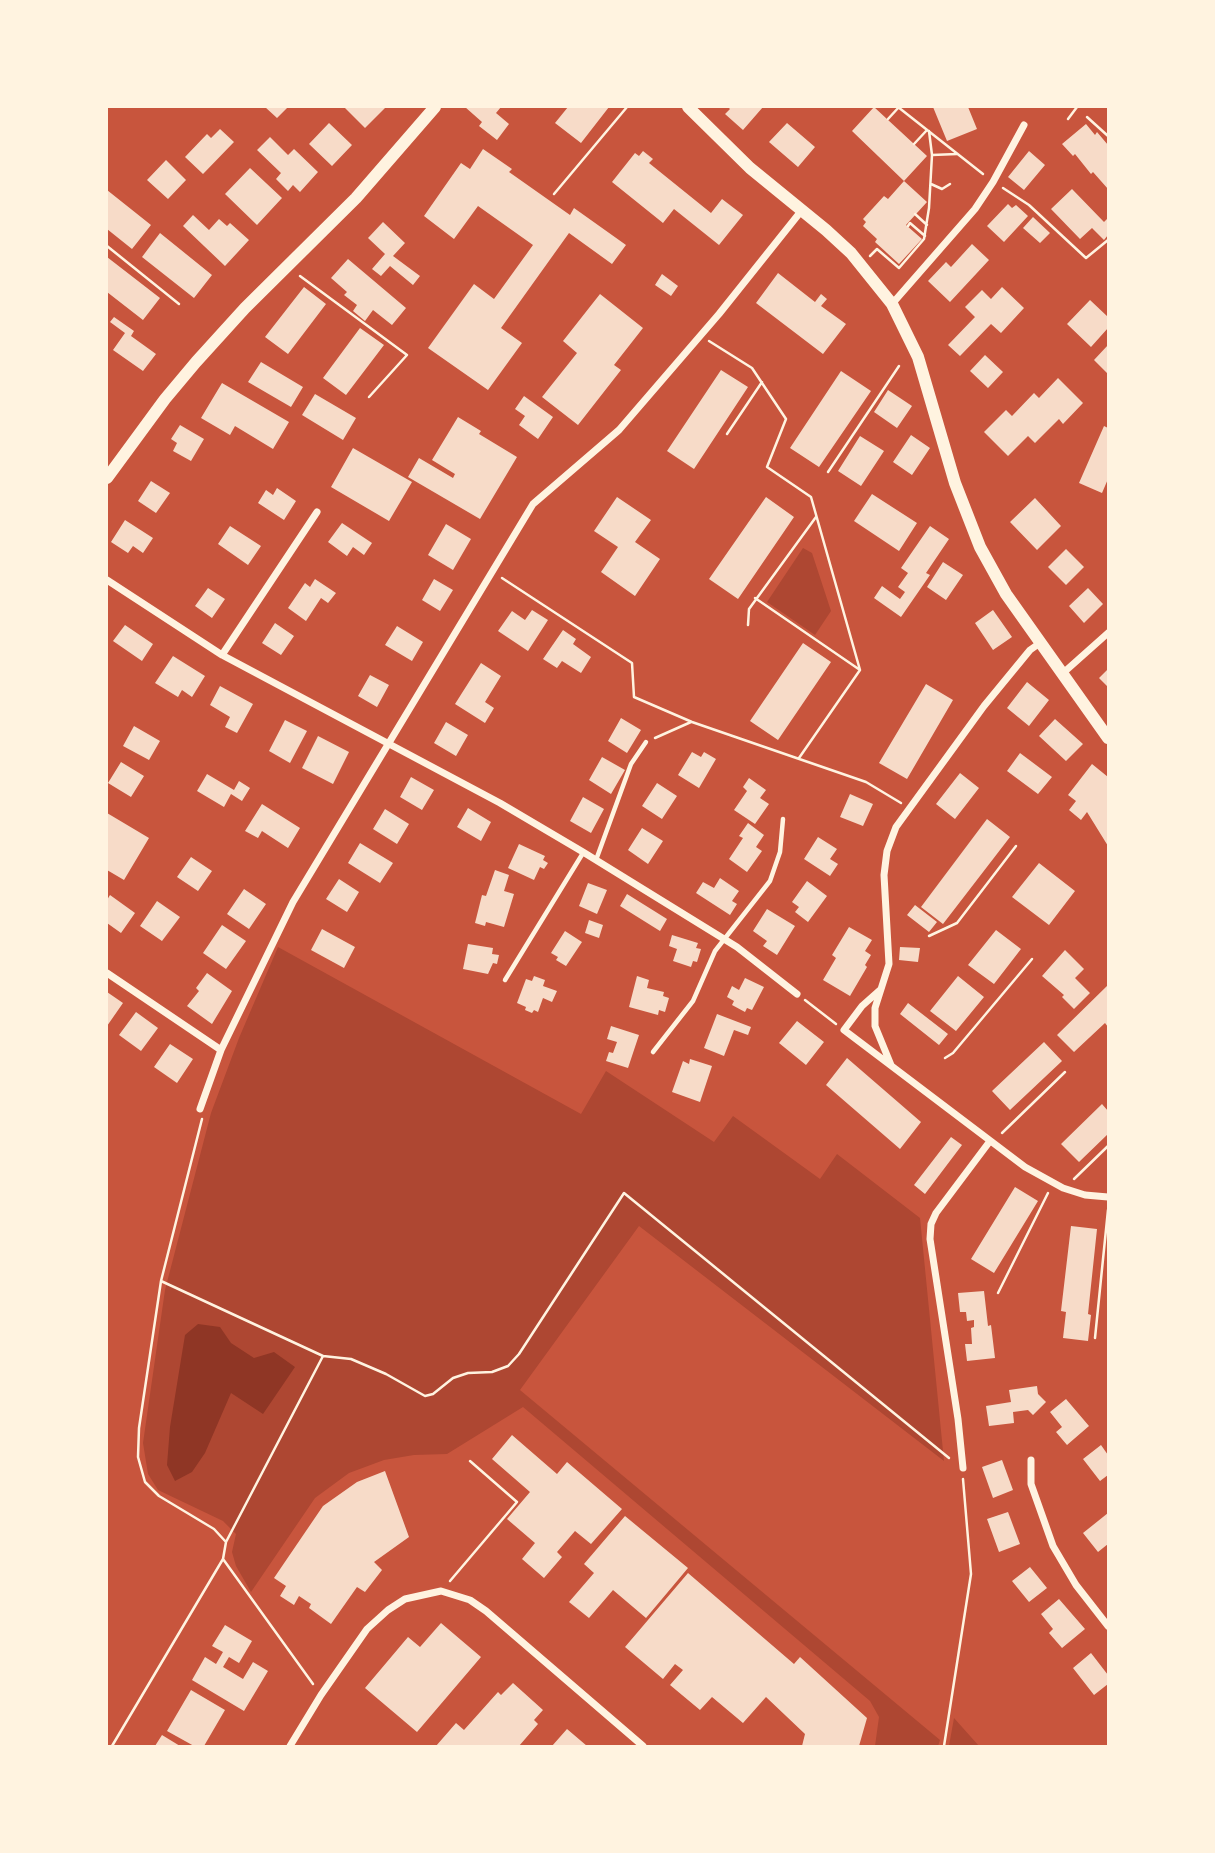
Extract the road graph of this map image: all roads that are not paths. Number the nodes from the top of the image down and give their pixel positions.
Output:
1 (435, 107) edge
2 (688, 107) edge
3 (1024, 125) dead end
4 (803, 210) junction
5 (892, 304) junction
6 (107, 478) edge
7 (317, 512) dead end
8 (107, 580) edge
9 (1108, 633) edge
10 (1040, 643) junction
11 (222, 655) junction
12 (1062, 674) junction
13 (1108, 738) edge
14 (646, 742) road end
15 (389, 743) junction
16 (783, 820) dead end
17 (583, 852) junction
18 (596, 860) junction
19 (724, 939) junction
20 (107, 973) edge
21 (505, 980) dead end
22 (883, 988) junction
23 (797, 994) road end
24 (221, 1050) junction
25 (653, 1052) dead end
26 (891, 1065) junction
27 (200, 1109) road end
28 (990, 1141) junction
29 (1108, 1197) edge
30 (1031, 1460) dead end
31 (962, 1468) road end
32 (1108, 1626) edge
33 (290, 1746) edge
34 (643, 1746) edge

1 - 6 main road
2 - 4 main road
3 - 5 street
4 - 5 main road
4 - 15 street
5 - 10 main road
7 - 11 street
8 - 11 street
9 - 12 street
10 - 12 main road
10 - 22 street
11 - 15 street
12 - 13 main road
14 - 18 lane
15 - 17 street
15 - 24 street
16 - 19 lane
17 - 18 street
17 - 21 lane
18 - 19 street
19 - 23 street
19 - 25 lane
20 - 24 street
22 - 26 street
22 - 26 street
24 - 27 street
26 - 28 street
28 - 29 street
28 - 31 street
30 - 32 street
33 - 34 street

